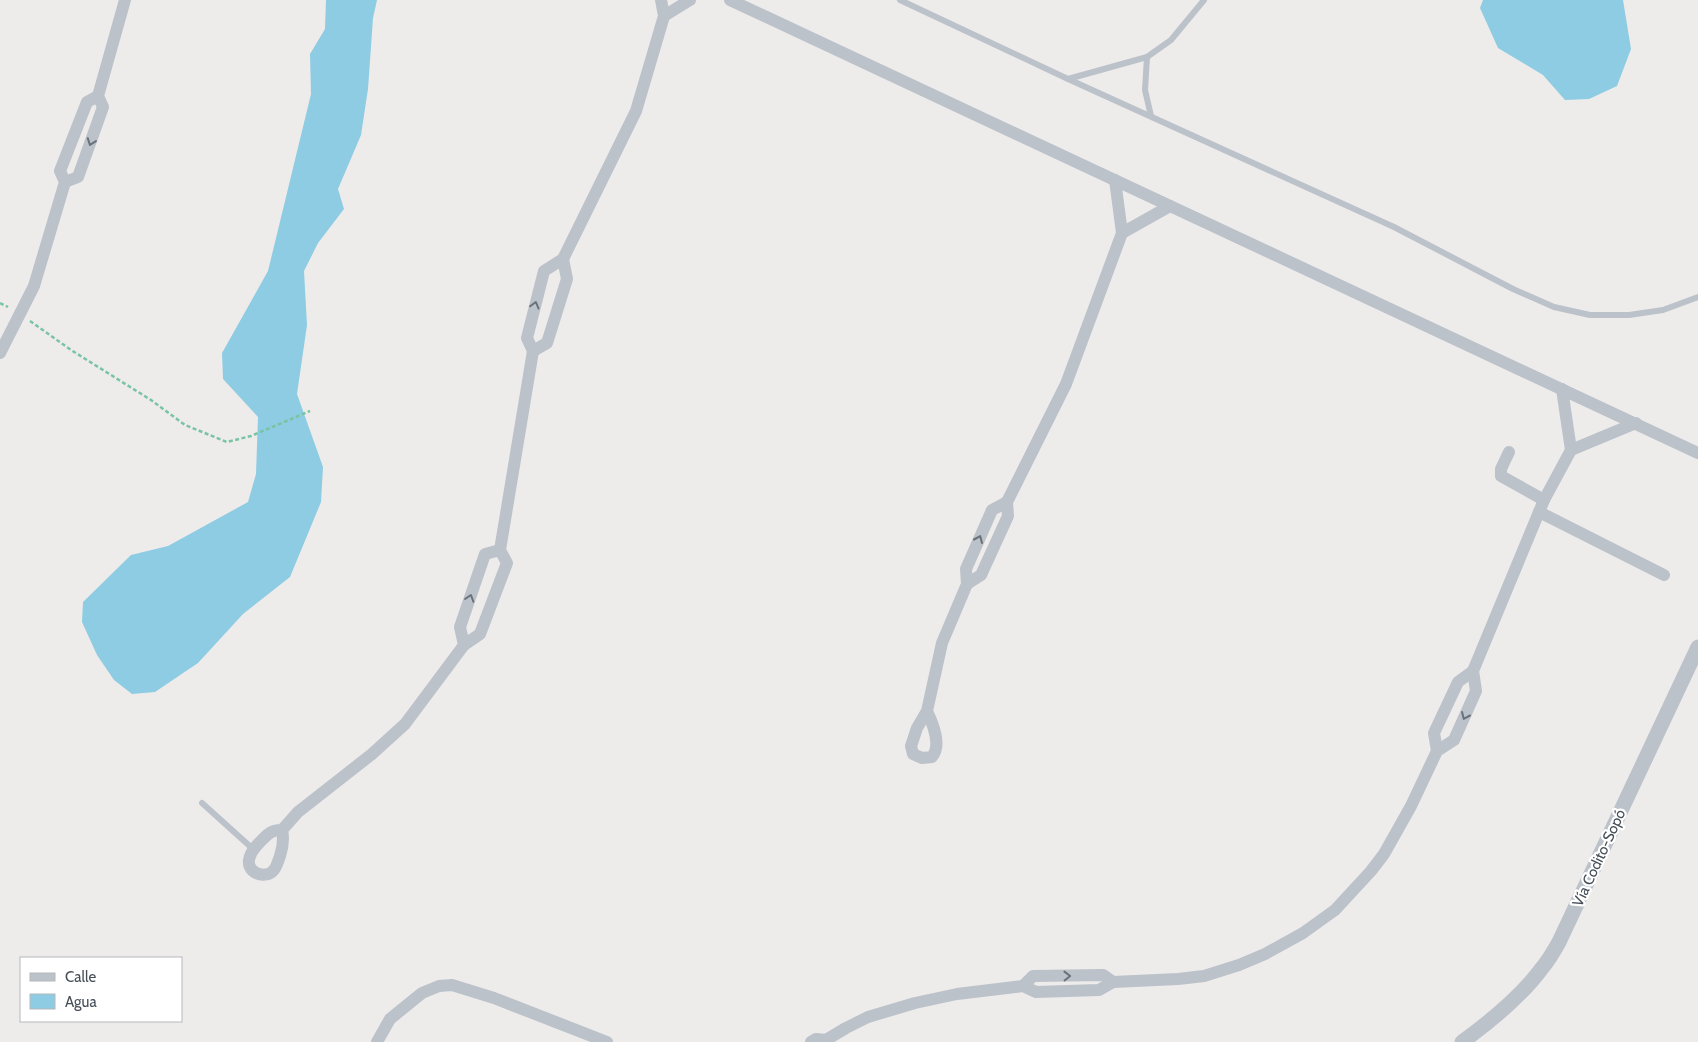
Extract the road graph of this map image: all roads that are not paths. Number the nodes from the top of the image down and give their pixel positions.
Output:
1 (125, 0) edge
2 (661, 0) edge
3 (690, 0) edge
4 (730, 0) edge
5 (900, 0) edge
6 (1204, 0) edge
7 (664, 16) junction
8 (1146, 57) junction
9 (1068, 79) junction
10 (98, 96) junction
11 (1151, 116) junction
12 (1114, 180) junction
13 (64, 182) junction
14 (1170, 206) junction
15 (1122, 233) junction
16 (563, 259) junction
17 (1698, 297) edge
18 (533, 351) junction
19 (0, 353) edge
20 (1562, 389) junction
21 (1636, 423) junction
22 (1571, 450) junction
23 (1509, 452) dead end
24 (1698, 453) edge
25 (1544, 500) junction
26 (1539, 512) junction
27 (500, 550) junction
28 (1664, 575) dead end
29 (464, 645) junction
30 (1698, 647) edge
31 (1473, 671) junction
32 (927, 711) dead end
33 (1437, 751) junction
34 (202, 803) dead end
35 (282, 830) junction
36 (253, 850) junction
37 (826, 1041) edge
38 (377, 1042) edge
39 (607, 1042) edge
40 (811, 1042) edge
41 (1462, 1042) edge

1 - 10 street
2 - 7 street
3 - 7 street
4 - 12 street
5 - 9 lane
6 - 8 lane
7 - 16 street
8 - 9 lane
8 - 11 lane
9 - 11 lane
10 - 13 street
10 -> 13 street
11 - 17 lane
12 - 14 street
12 - 15 street
13 - 19 street
14 - 15 street
14 - 20 street
15 - 32 street
16 - 18 street
18 -> 16 street
18 - 27 street
20 - 21 street
20 - 22 street
21 - 22 street
21 - 24 street
22 - 25 street
23 - 25 street
25 - 26 street
26 - 28 street
26 - 31 street
27 - 29 street
29 -> 27 street
29 - 35 street
30 - 41 street, Vía Codito-Sopó
31 - 33 street
31 -> 33 street
33 - 37 street
34 - 36 lane
35 - 36 street
35 - 36 street
37 - 40 street
38 - 39 street

